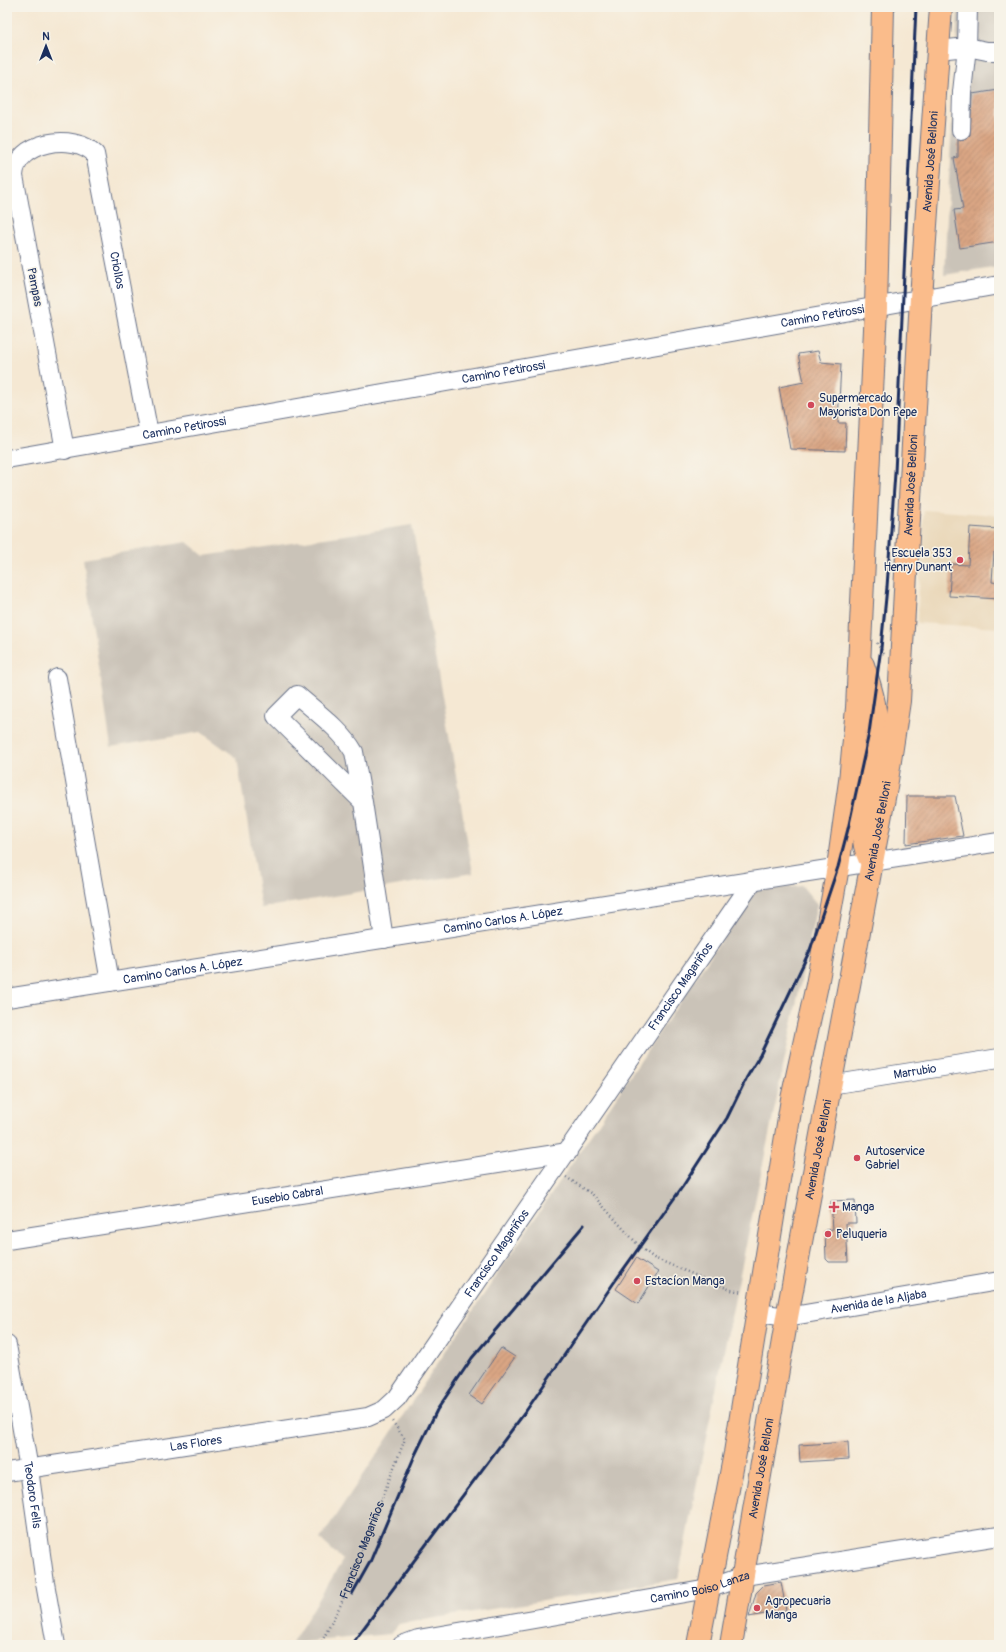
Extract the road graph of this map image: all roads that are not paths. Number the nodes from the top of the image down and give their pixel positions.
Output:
1 (883, 7) edge
2 (941, 7) edge
3 (968, 7) edge
4 (967, 47) junction
5 (938, 50) junction
6 (999, 51) edge
7 (961, 130) dead end
8 (50, 144) joint
9 (999, 285) edge
10 (921, 298) junction
11 (876, 308) junction
12 (149, 434) junction
13 (65, 450) junction
14 (7, 459) edge
15 (859, 654) junction
16 (57, 678) dead end
17 (363, 802) junction
18 (999, 842) edge
19 (871, 863) junction
20 (838, 868) junction
21 (753, 881) junction
22 (384, 939) junction
23 (110, 982) junction
24 (7, 998) edge
25 (846, 1005) junction
26 (999, 1058) edge
27 (830, 1085) junction
28 (568, 1152) junction
29 (7, 1240) edge
30 (999, 1281) edge
31 (758, 1313) junction
32 (787, 1317) junction
33 (7, 1345) edge
34 (384, 1410) joint
35 (735, 1453) junction
36 (29, 1469) junction
37 (7, 1472) edge
38 (999, 1536) edge
39 (744, 1576) junction
40 (708, 1589) junction
41 (56, 1645) edge
42 (402, 1645) edge
43 (698, 1645) edge
44 (719, 1645) edge
45 (731, 1645) edge

1 - 11 main road
2 - 5 main road, Avenida José Belloni
3 - 4 street
4 - 5 street
4 - 6 street
4 - 7 street
5 - 10 main road, Avenida José Belloni
8 - 12 street, Criollos
8 - 13 street, Pampas
9 - 10 street, Camino Petirossi
10 - 11 street, Camino Petirossi
10 - 19 main road, Avenida José Belloni
11 - 12 street, Camino Petirossi
11 - 15 main road
12 - 13 street, Camino Petirossi
13 - 14 street, Camino Petirossi
15 - 19 main road
15 - 20 main road
16 - 23 street
17 - 17 street
17 - 22 street
18 - 19 street, Camino Carlos A. López
19 - 20 street, Camino Carlos A. López
19 - 25 main road, Avenida José Belloni
20 - 21 street, Camino Carlos A. López
20 - 25 main road
20 - 31 main road
21 - 22 street, Camino Carlos A. López
21 - 28 street, Francisco Magariños
22 - 23 street, Camino Carlos A. López
23 - 24 street, Camino Carlos A. López
25 - 27 main road, Avenida José Belloni
26 - 27 street, Marrubio
27 - 32 main road, Avenida José Belloni
28 - 29 street, Eusebio Cabral
28 - 34 street, Francisco Magariños
30 - 32 street, Avenida de la Aljaba
31 - 32 street, Avenida de la Aljaba
31 - 35 main road
32 - 39 main road, Avenida José Belloni
33 - 36 street, Teodoro Fells
34 - 36 street, Las Flores
35 - 39 main road
35 - 40 main road
36 - 37 street, Las Flores
36 - 41 street, Teodoro Fells
38 - 39 street, Camino Boiso Lanza
39 - 40 street, Camino Boiso Lanza
39 - 45 main road, Avenida José Belloni
40 - 42 street, Camino Boiso Lanza
40 - 43 main road
40 - 44 main road

